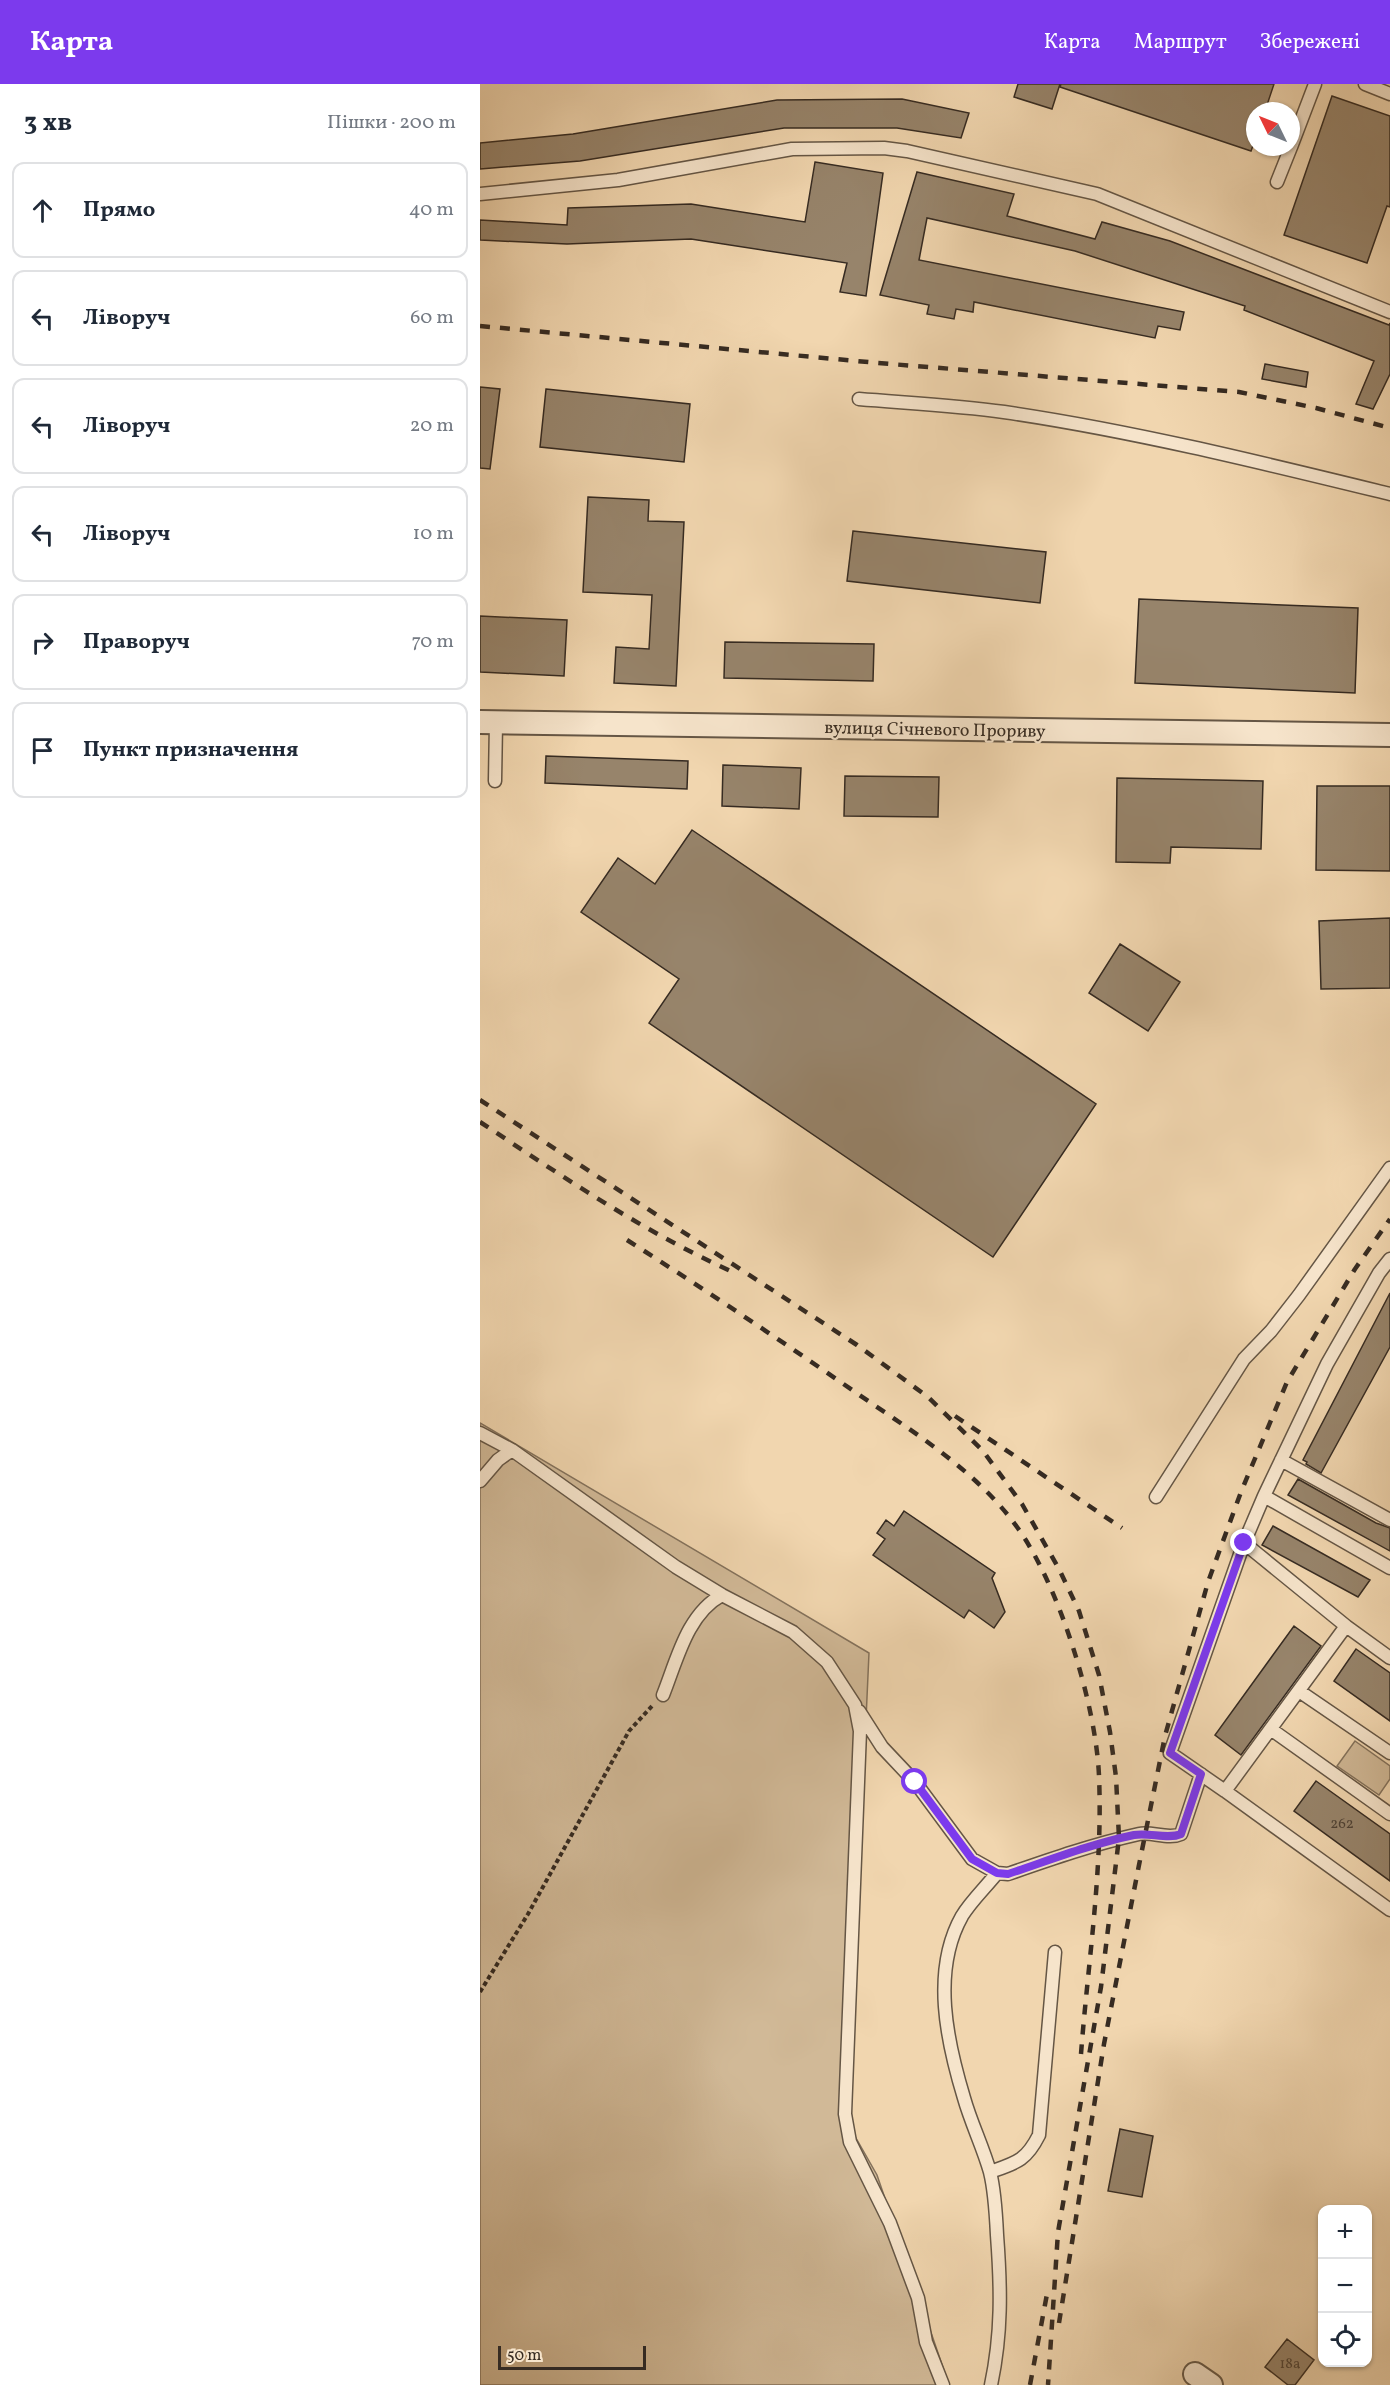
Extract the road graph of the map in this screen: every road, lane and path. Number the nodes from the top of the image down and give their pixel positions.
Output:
1 (1315, 84) edge
2 (1365, 84) edge
3 (1390, 94) edge
4 (1300, 123) edge
5 (1287, 156) edge
6 (1277, 182) dead end
7 (480, 194) edge
8 (1390, 312) edge
9 (859, 399) dead end
10 (1390, 494) edge
11 (488, 722) edge
12 (1390, 735) edge
13 (495, 781) dead end
14 (1390, 1168) edge
15 (1390, 1259) edge
16 (480, 1432) edge
17 (512, 1450) junction
18 (1281, 1460) junction
19 (480, 1481) edge
20 (1264, 1496) junction
21 (1155, 1497) dead end
22 (1390, 1520) edge
23 (1244, 1543) junction
24 (1390, 1568) edge
25 (722, 1595) junction
26 (1346, 1626) junction
27 (1390, 1658) edge
28 (1299, 1691) junction
29 (663, 1695) joint
30 (855, 1705) junction
31 (1272, 1730) junction
32 (1390, 1753) edge
33 (1201, 1774) junction
34 (1225, 1791) junction
35 (1390, 1814) edge
36 (997, 1873) junction
37 (1390, 1911) edge
38 (1055, 1952) dead end
39 (480, 1992) edge
40 (990, 2172) junction
41 (943, 2385) edge
42 (991, 2385) edge

1 - 4 lane
2 - 3 lane
5 - 6 lane
7 - 8 lane
9 - 10 lane
11 - 12 street, вулиця Січневого Прориву
11 - 13 lane
14 - 21 lane
15 - 18 lane
16 - 17 lane
17 - 19 lane
17 - 25 lane
18 - 20 lane
18 - 22 lane
20 - 23 lane
20 - 24 lane
23 - 26 lane
23 - 33 lane
25 - 29 lane
25 - 30 lane
26 - 27 lane
26 - 28 lane
28 - 31 lane
28 - 32 lane
29 - 39 path
30 - 36 lane
30 - 41 lane
31 - 34 lane
31 - 35 lane
33 - 34 lane
33 - 36 lane
34 - 37 lane
36 - 40 lane
38 - 40 lane
40 - 42 lane

